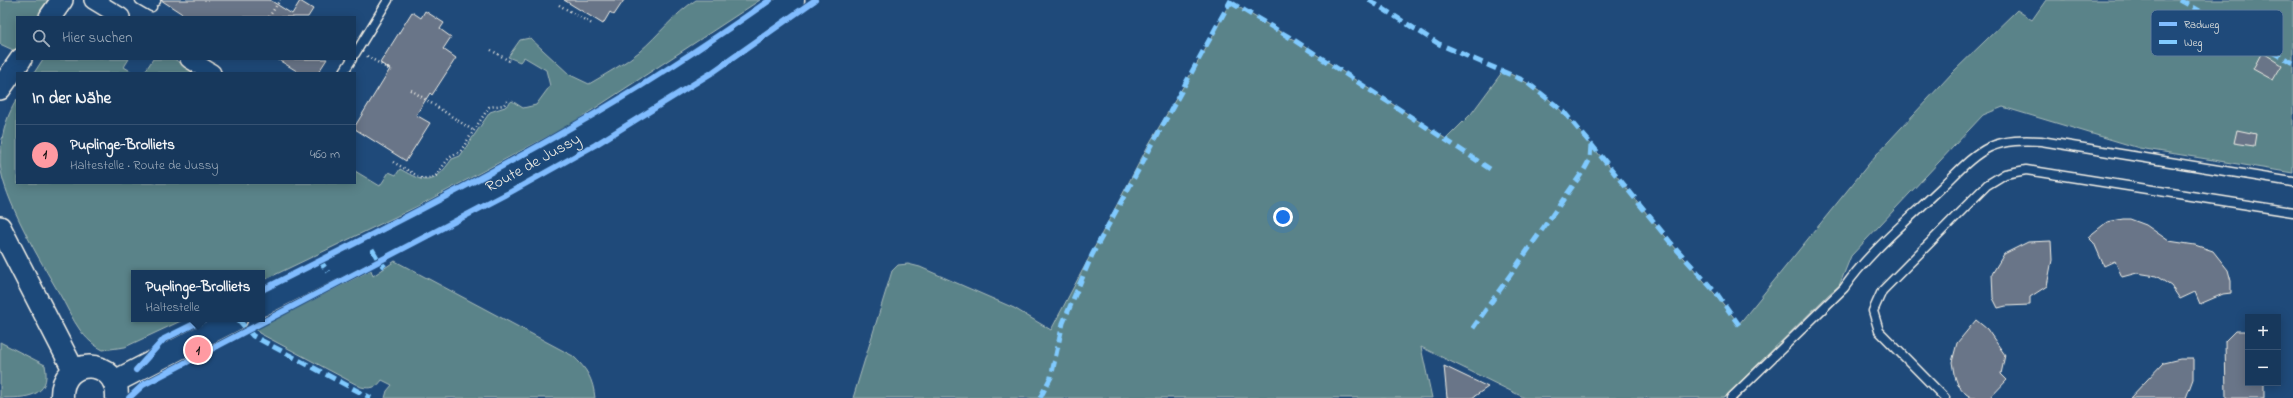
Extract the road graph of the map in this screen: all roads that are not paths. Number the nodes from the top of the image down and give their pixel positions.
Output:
1 (62, 0) edge
2 (140, 0) edge
3 (388, 0) edge
4 (793, 0) edge
5 (101, 1) edge
6 (154, 3) edge
7 (51, 16) edge
8 (120, 16) edge
9 (356, 52) edge
10 (20, 60) edge
11 (191, 60) edge
12 (351, 60) edge
13 (210, 72) edge
14 (344, 72) edge
15 (0, 89) edge
16 (2293, 182) edge
17 (2293, 212) edge
18 (0, 227) edge
19 (265, 304) edge
20 (231, 322) edge
21 (74, 371) junction
22 (116, 390) edge
23 (62, 398) edge
24 (1731, 398) edge
25 (1945, 398) edge

1 - 7 street
2 - 6 lane
3 - 9 lane
4 - 19 main road, Route de Jussy
5 - 8 street
10 - 15 street
11 - 13 street
12 - 14 lane
16 - 24 lane
17 - 25 lane
18 - 21 street
20 - 22 main road
21 - 22 main road
21 - 23 main road

